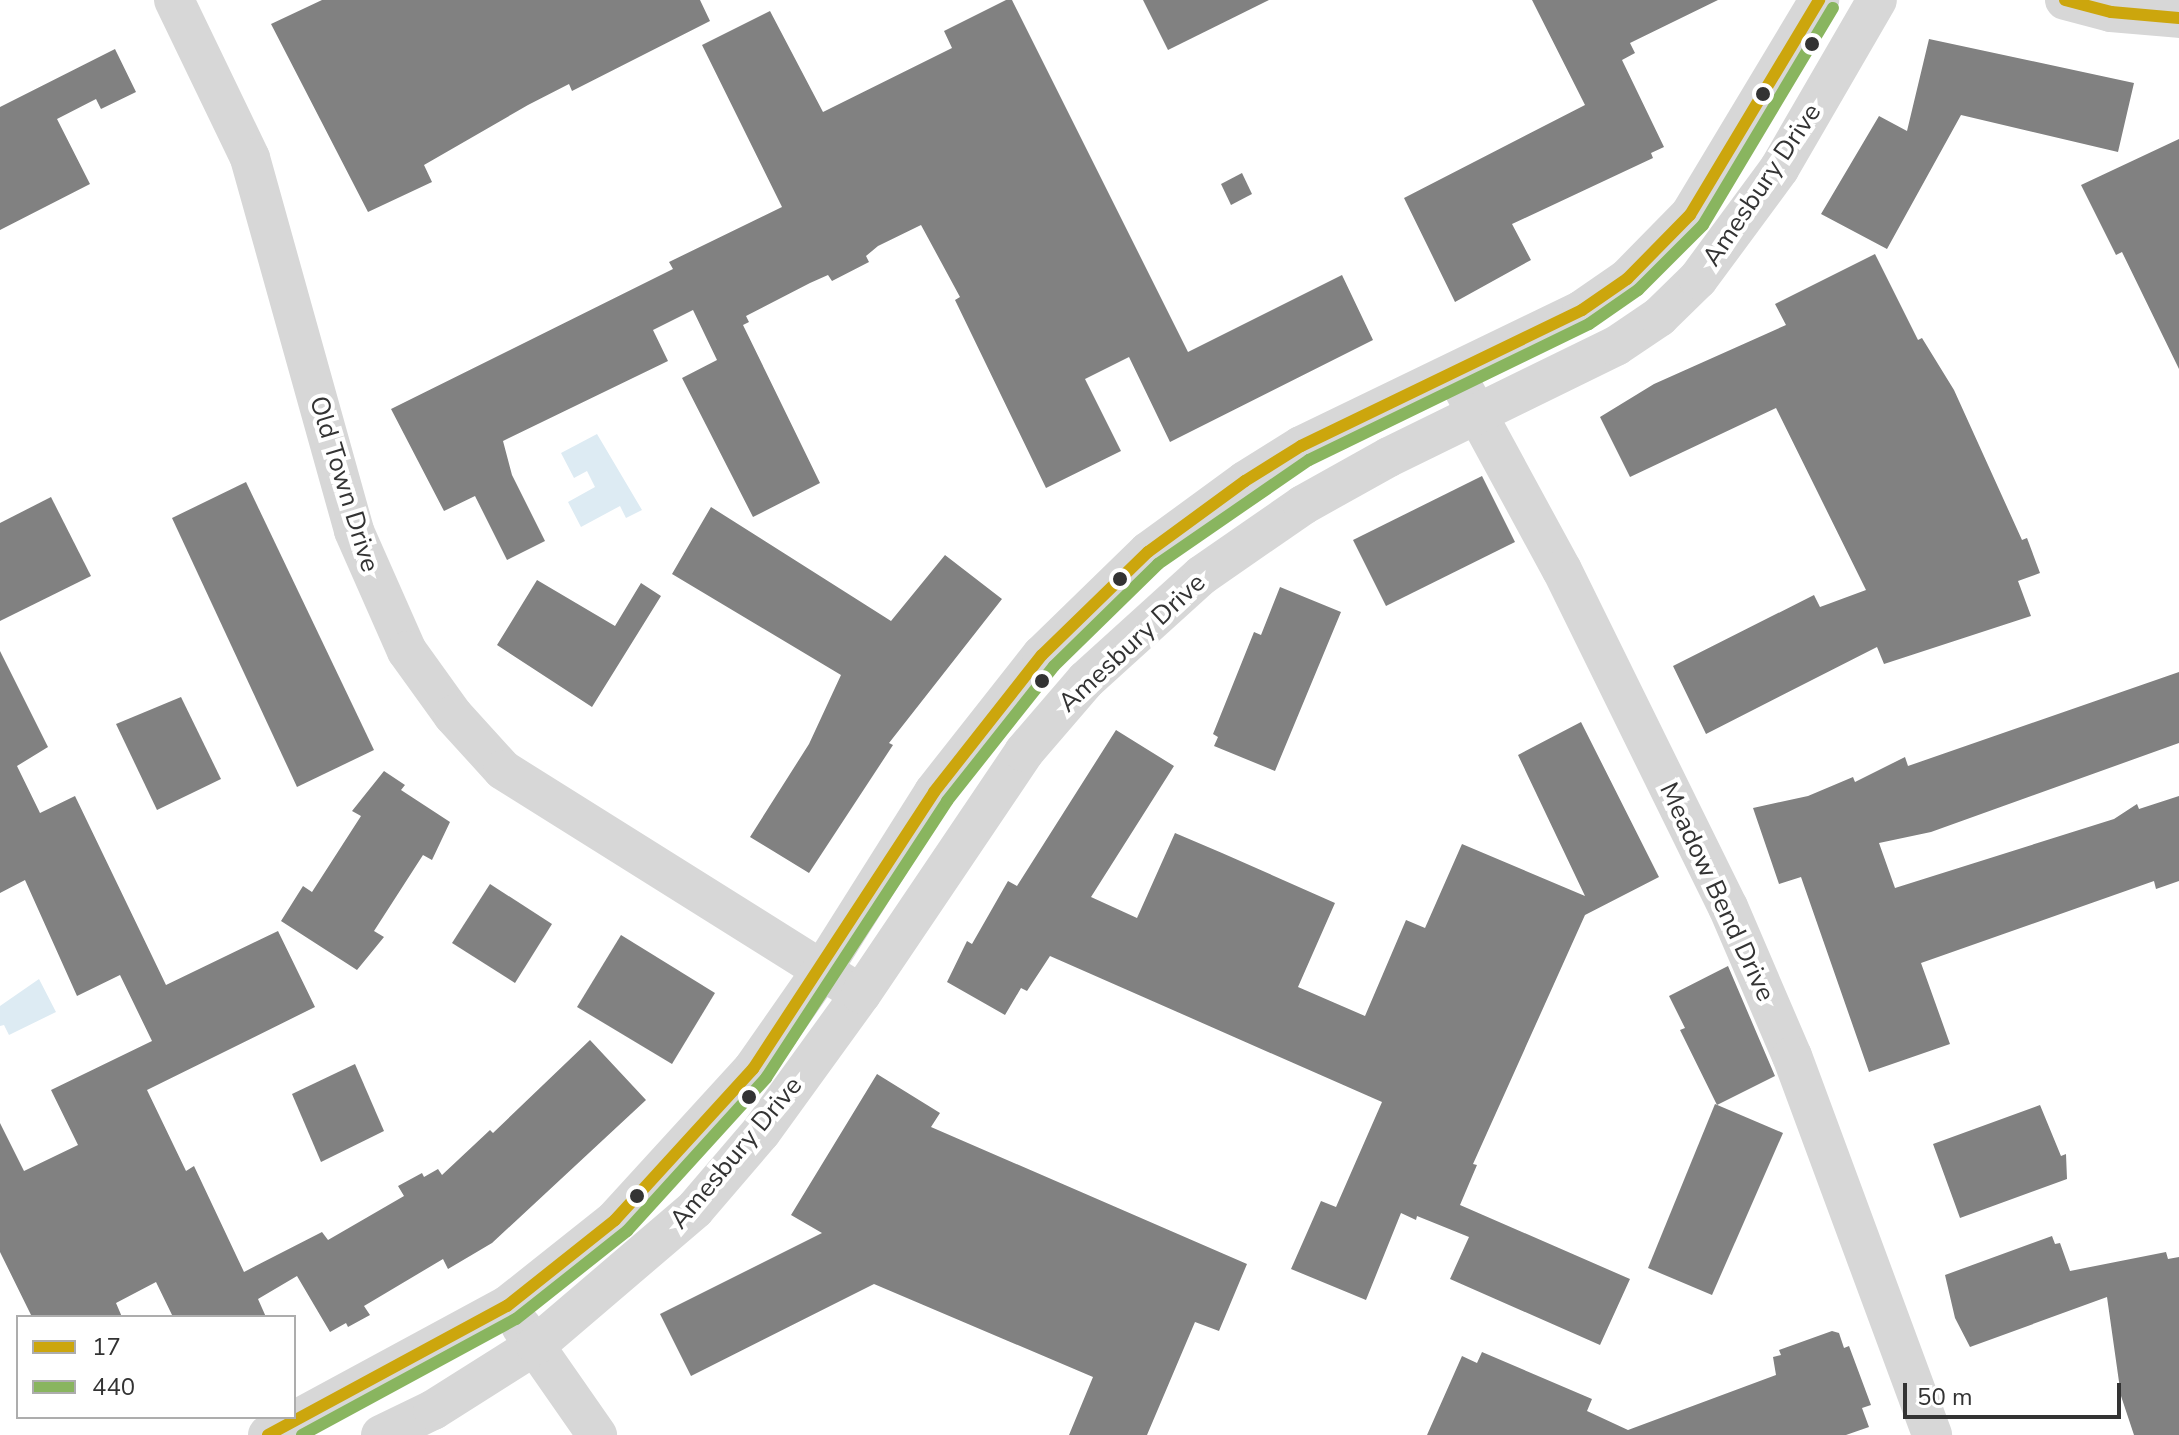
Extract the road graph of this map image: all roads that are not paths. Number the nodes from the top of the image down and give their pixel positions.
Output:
1 (174, 0) edge
2 (1819, 0) edge
3 (1877, 0) edge
4 (2065, 0) edge
5 (2179, 18) edge
6 (1452, 371) junction
7 (1478, 411) junction
8 (1091, 606) junction
9 (1123, 646) junction
10 (822, 970) junction
11 (861, 994) junction
12 (507, 1306) junction
13 (536, 1345) junction
14 (268, 1435) edge
15 (381, 1435) edge
16 (597, 1435) edge
17 (1932, 1435) edge

1 - 10 street, Old Town Drive
2 - 6 street, Amesbury Drive
3 - 7 street, Amesbury Drive
4 - 5 street
6 - 7 street, Meadow Bend Drive
6 - 8 street, Amesbury Drive
7 - 9 street, Amesbury Drive
7 - 17 street, Meadow Bend Drive
8 - 9 street
8 - 10 street, Amesbury Drive
9 - 11 street, Amesbury Drive
10 - 11 street, Old Town Drive
10 - 12 street, Amesbury Drive
11 - 13 street, Amesbury Drive
12 - 13 street
12 - 14 street, Amesbury Drive
13 - 15 street, Amesbury Drive
13 - 16 street

